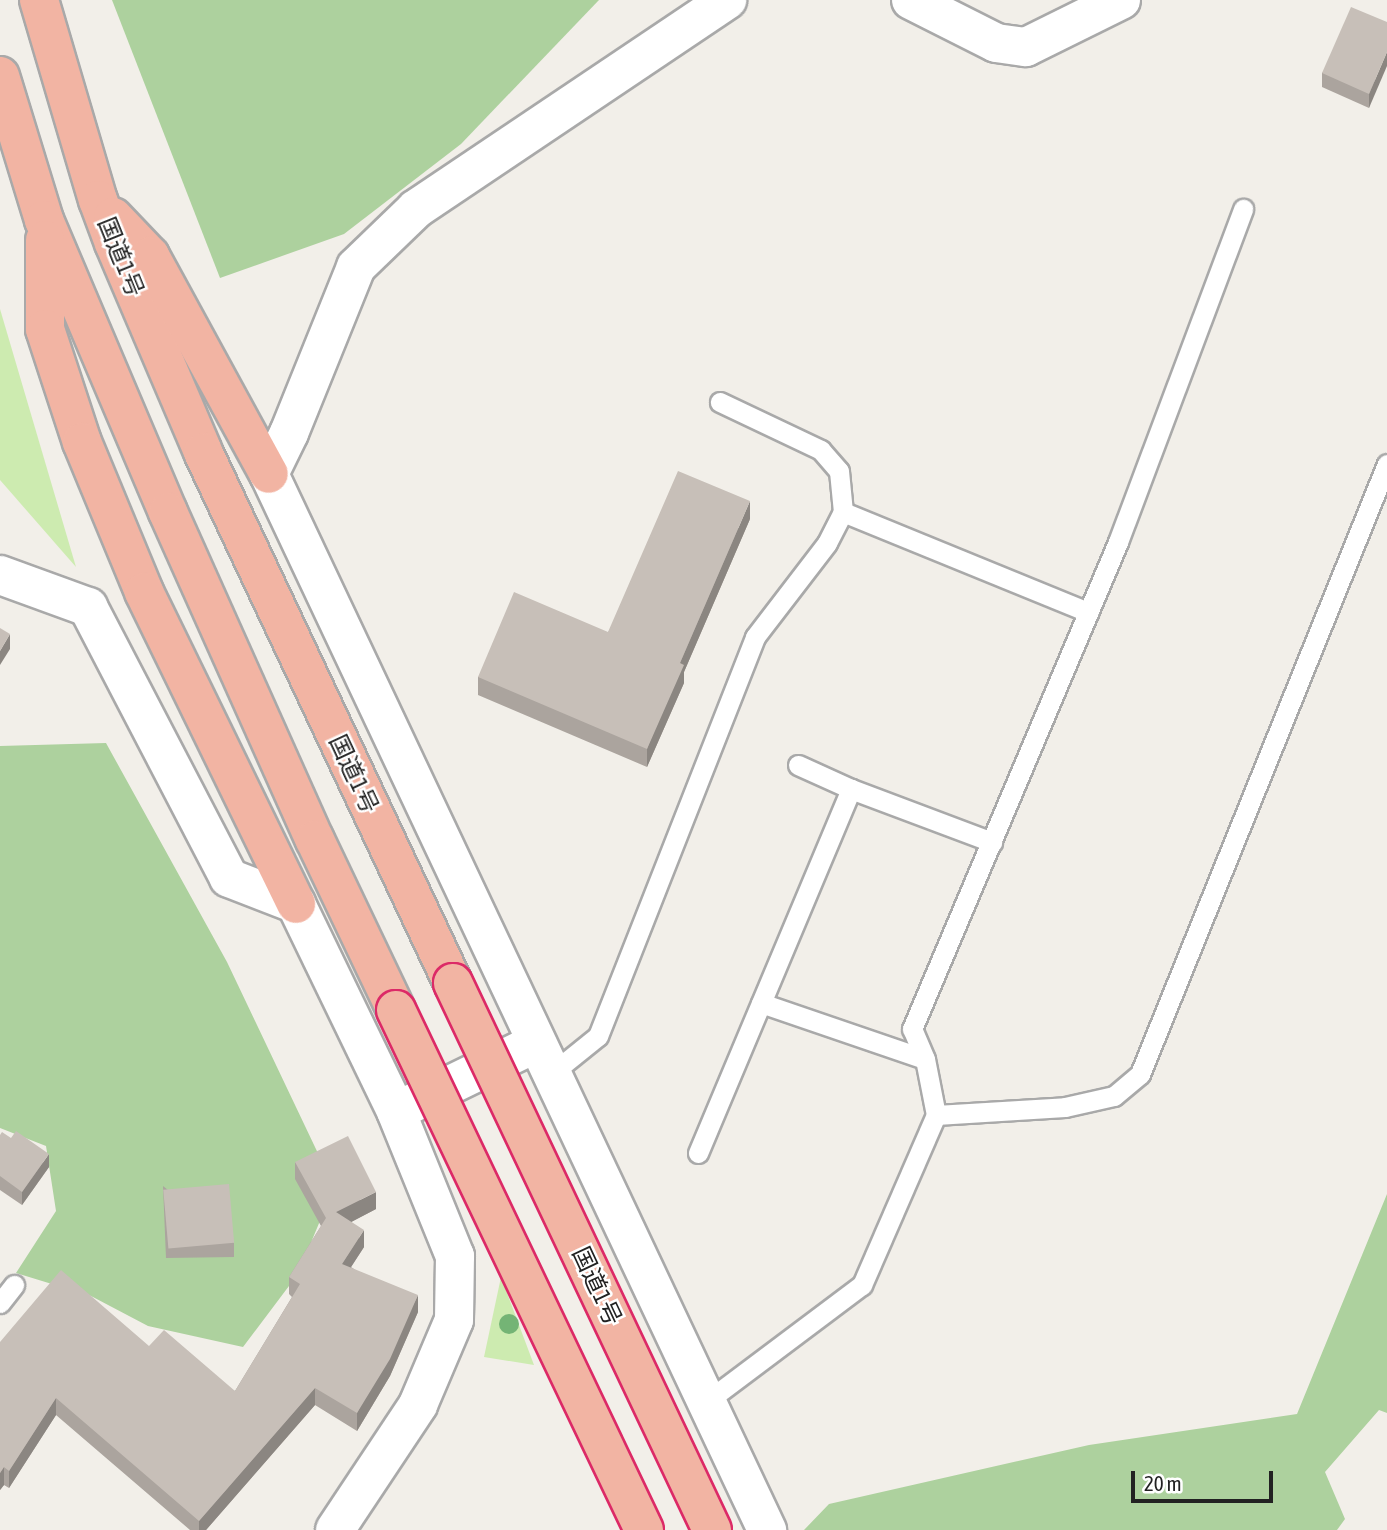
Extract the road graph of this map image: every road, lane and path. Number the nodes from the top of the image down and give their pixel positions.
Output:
1 (39, 0) edge
2 (727, 0) edge
3 (911, 0) edge
4 (1121, 0) edge
5 (0, 76) edge
6 (98, 200) junction
7 (1243, 209) dead end
8 (44, 220) junction
9 (720, 402) dead end
10 (1387, 464) edge
11 (269, 474) junction
12 (843, 512) junction
13 (0, 575) edge
14 (1088, 612) junction
15 (798, 765) dead end
16 (851, 789) junction
17 (992, 842) junction
18 (296, 904) junction
19 (761, 1003) junction
20 (543, 1058) junction
21 (925, 1059) junction
22 (396, 1111) junction
23 (936, 1115) junction
24 (698, 1153) dead end
25 (14, 1285) dead end
26 (0, 1303) edge
27 (706, 1402) junction
28 (335, 1530) edge
29 (644, 1530) edge
30 (712, 1530) edge
31 (767, 1530) edge

1 - 6 highway, 国道1号
2 - 11 street
3 - 4 street
5 - 8 highway
6 - 11 highway
6 - 30 highway, 国道1号, bridge
7 - 14 lane
8 - 18 highway
8 - 29 highway, bridge
9 - 12 lane
10 - 23 lane
11 - 20 street
12 - 14 lane
12 - 20 lane
13 - 18 street
14 - 17 lane
15 - 16 lane
16 - 17 lane
16 - 19 lane
17 - 21 lane
18 - 22 street
19 - 21 lane
19 - 24 lane
20 - 22 street
20 - 27 street
21 - 23 lane
22 - 28 street
23 - 27 lane
25 - 26 lane
27 - 31 street

